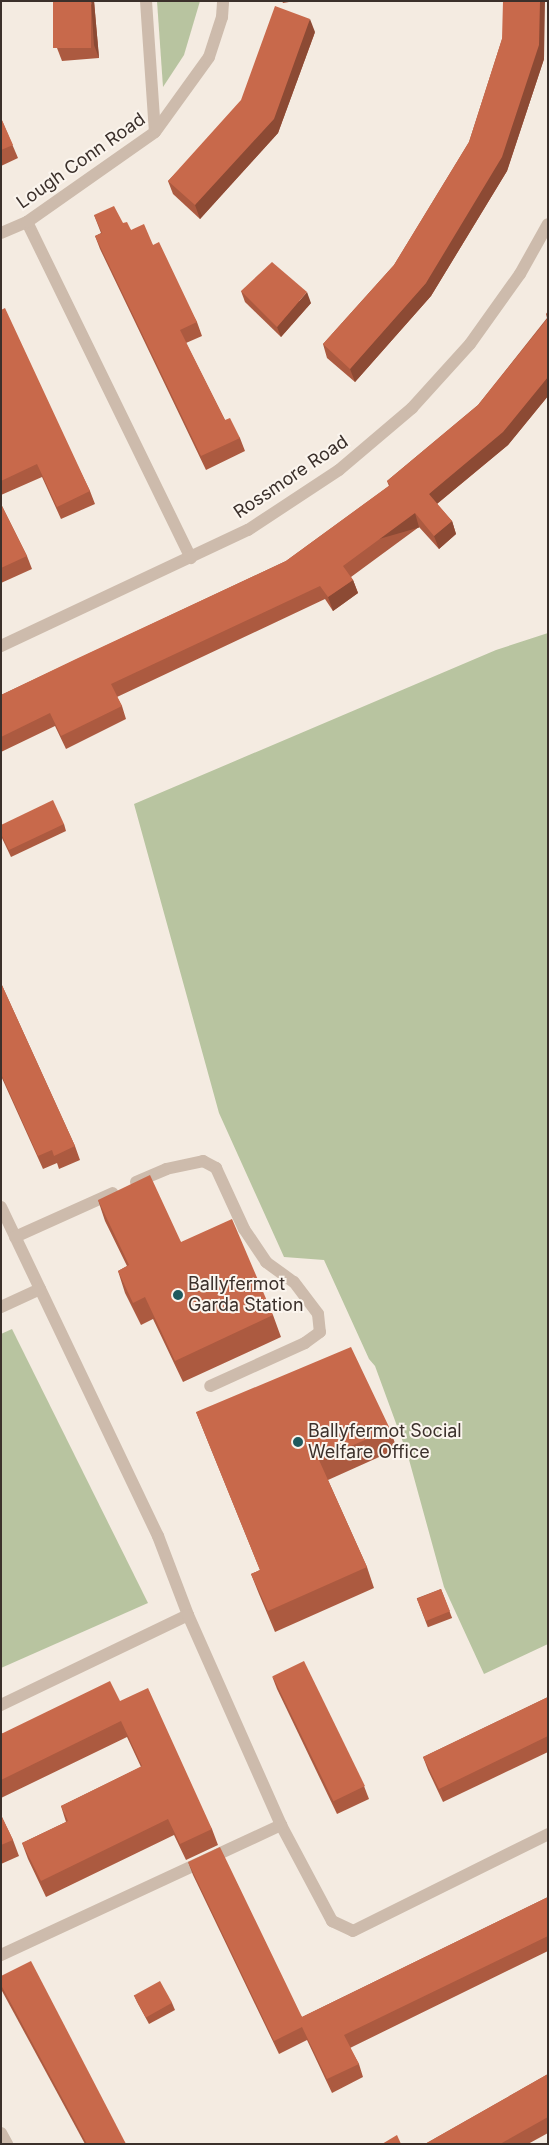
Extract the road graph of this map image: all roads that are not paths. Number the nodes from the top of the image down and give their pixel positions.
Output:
1 (146, 1) edge
2 (223, 1) edge
3 (155, 132) junction
4 (27, 222) junction
5 (548, 224) edge
6 (1, 233) edge
7 (191, 558) junction
8 (1, 646) edge
9 (1, 1207) edge
10 (15, 1237) junction
11 (40, 1289) junction
12 (1, 1307) edge
13 (210, 1386) dead end
14 (188, 1615) junction
15 (1, 1705) edge
16 (281, 1825) junction
17 (548, 1834) edge
18 (1, 1955) edge
19 (1, 2133) edge
20 (7, 2144) edge

1 - 3 street
2 - 3 street, Lough Conn Road
3 - 4 street, Lough Conn Road
4 - 6 street, Lough Conn Road
4 - 7 street
5 - 7 street, Rossmore Road
7 - 8 street, Rossmore Road
9 - 10 street
10 - 11 street
10 - 13 street
11 - 12 street
11 - 14 street
14 - 15 street
14 - 16 street
16 - 17 street
16 - 18 street
19 - 20 street

